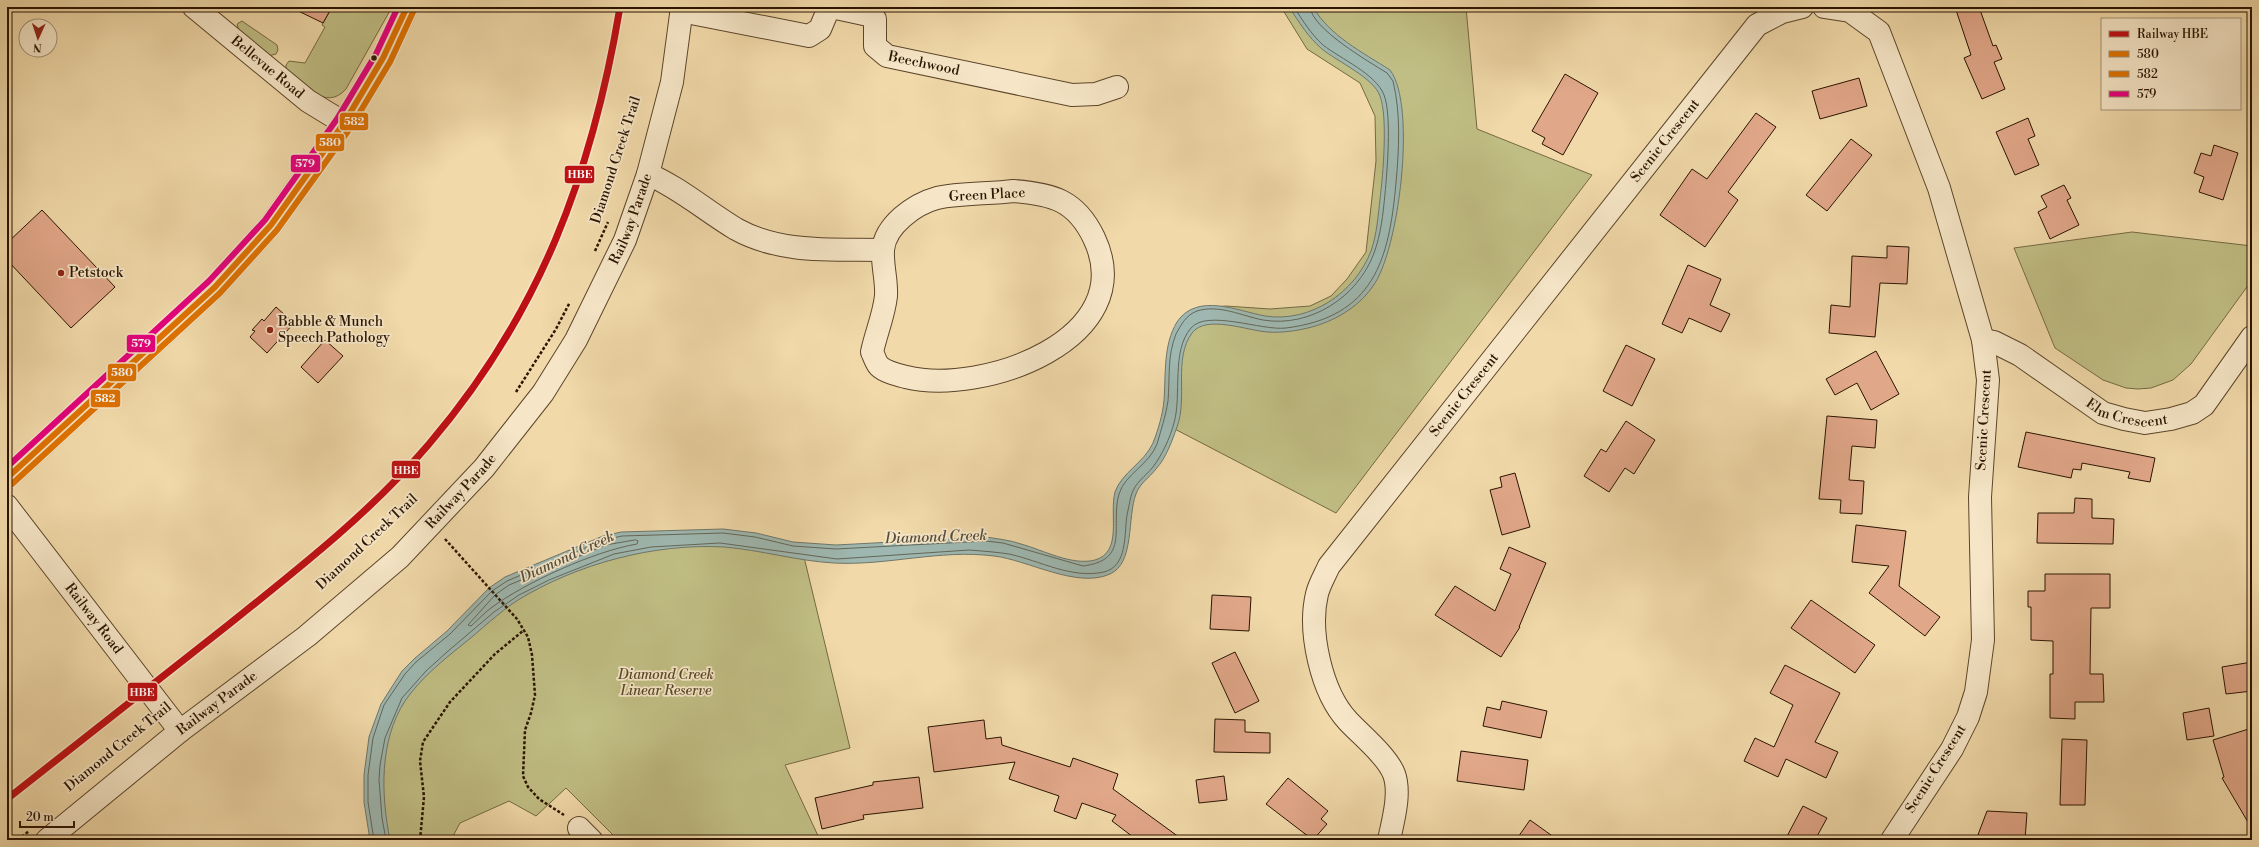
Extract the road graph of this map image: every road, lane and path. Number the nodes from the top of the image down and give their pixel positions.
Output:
1 (194, 7) edge
2 (407, 7) edge
3 (1802, 7) edge
4 (1824, 7) edge
5 (682, 9) edge
6 (1117, 87) dead end
7 (344, 123) junction
8 (648, 174) junction
9 (609, 220) dead end
10 (883, 250) junction
11 (594, 254) dead end
12 (574, 295) dead end
13 (2252, 337) edge
14 (1983, 340) junction
15 (514, 395) dead end
16 (7, 478) edge
17 (7, 506) edge
18 (432, 526) junction
19 (524, 630) junction
20 (180, 732) junction
21 (585, 834) edge
22 (39, 835) edge
23 (18, 840) edge
24 (420, 840) edge
25 (1389, 840) edge
26 (1892, 840) edge

1 - 7 street, Bellevue Road
2 - 7 main road
3 - 25 street, Scenic Crescent
4 - 14 street, Scenic Crescent
5 - 6 street, Beechwood
5 - 8 street, Railway Parade
7 - 16 main road
8 - 10 street
8 - 18 street, Railway Parade
9 - 11 path, Diamond Creek Trail
10 - 10 street, Green Place
12 - 15 path
13 - 14 street, Elm Crescent
14 - 26 street, Scenic Crescent
17 - 20 street, Railway Road
18 - 19 path
18 - 20 street, Railway Parade
19 - 21 path
19 - 24 path
20 - 22 street, Railway Parade
22 - 23 path

